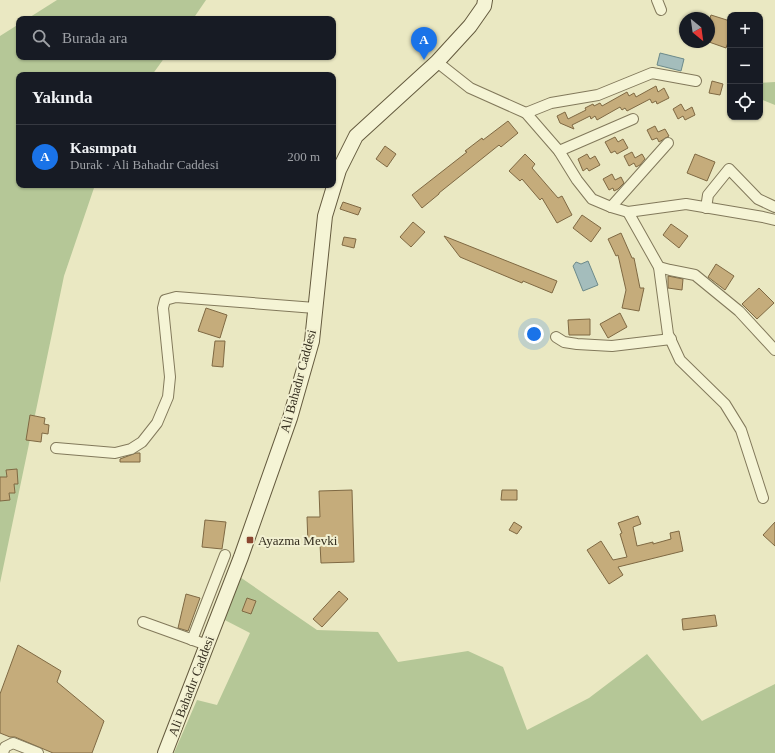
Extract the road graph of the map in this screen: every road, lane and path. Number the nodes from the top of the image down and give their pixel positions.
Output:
1 (485, 0) edge
2 (657, 0) edge
3 (661, 10) dead end
4 (436, 62) junction
5 (696, 81) dead end
6 (526, 113) junction
7 (633, 119) dead end
8 (668, 143) dead end
9 (560, 151) junction
10 (336, 180) edge
11 (334, 188) edge
12 (611, 207) junction
13 (775, 207) edge
14 (706, 208) junction
15 (628, 212) junction
16 (775, 220) edge
17 (659, 267) junction
18 (315, 308) junction
19 (556, 337) dead end
20 (671, 339) junction
21 (775, 350) edge
22 (56, 448) dead end
23 (763, 498) dead end
24 (225, 555) dead end
25 (143, 622) dead end
26 (192, 640) junction
27 (207, 645) junction
28 (3, 753) edge
29 (38, 753) edge
30 (165, 753) edge

1 - 4 main road, Ali Bahadır Caddesi
2 - 3 street
4 - 6 street
4 - 10 main road, Ali Bahadır Caddesi
5 - 6 street
6 - 9 street
7 - 9 street
8 - 12 street
9 - 12 street
11 - 18 main road, Ali Bahadır Caddesi
12 - 15 street
13 - 14 street
14 - 15 street
14 - 16 street
15 - 17 street
17 - 20 street
17 - 21 street
18 - 22 street
18 - 27 main road, Ali Bahadır Caddesi
19 - 20 street
20 - 23 street
24 - 26 street
25 - 26 street
26 - 27 street
27 - 30 main road, Ali Bahadır Caddesi
28 - 29 street

